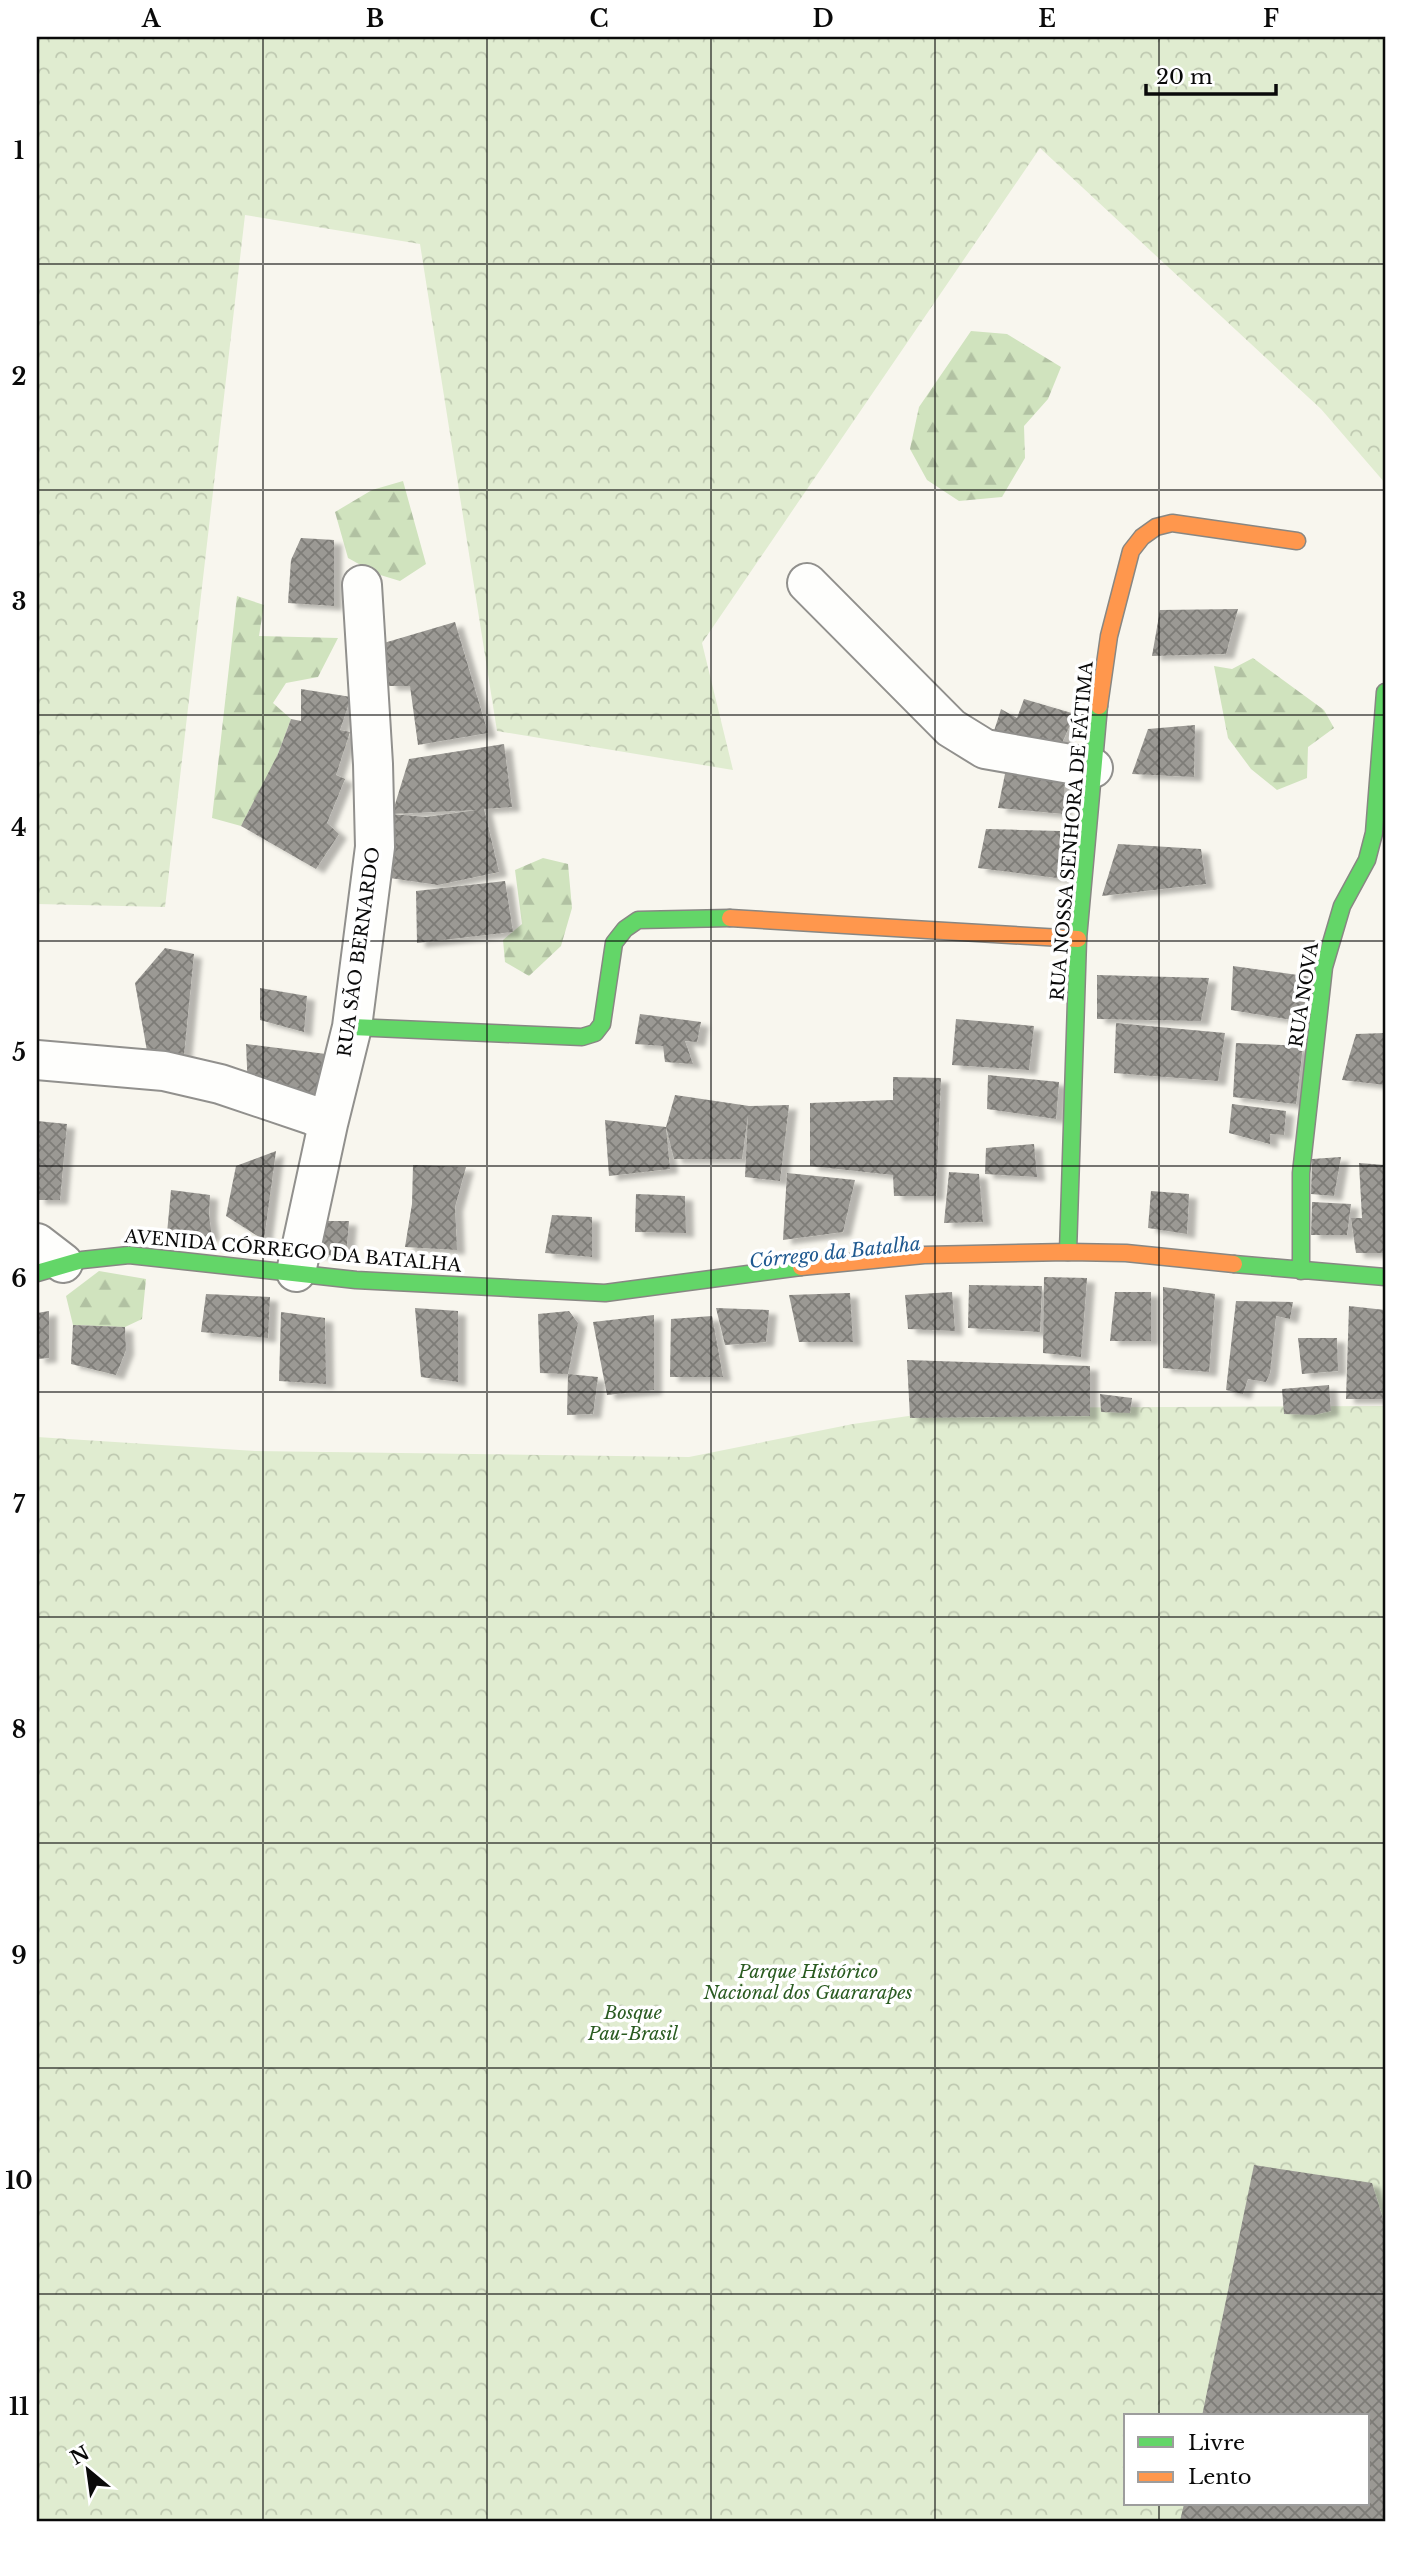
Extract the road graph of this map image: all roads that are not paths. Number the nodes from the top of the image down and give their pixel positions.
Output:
1 (1297, 541) dead end
2 (807, 583) dead end
3 (362, 585) dead end
4 (1385, 692) edge
5 (1093, 768) junction
6 (1078, 939) junction
7 (352, 1027) junction
8 (37, 1060) edge
9 (328, 1124) junction
10 (1068, 1252) junction
11 (45, 1259) edge
12 (1301, 1271) junction
13 (296, 1272) junction
14 (1385, 1277) edge

1 - 5 street, RUA NOSSA SENHORA DE FÁTIMA
2 - 5 street
3 - 7 street, RUA SÃO BERNARDO
4 - 12 street, RUA NOVA
5 - 6 street, RUA NOSSA SENHORA DE FÁTIMA
6 - 7 street
6 - 10 street, RUA NOSSA SENHORA DE FÁTIMA
7 - 9 street, RUA SÃO BERNARDO
8 - 9 street
9 - 13 street, RUA SÃO BERNARDO
10 - 12 street, AVENIDA CÓRREGO DA BATALHA
10 - 13 street, AVENIDA CÓRREGO DA BATALHA
11 - 13 street, AVENIDA CÓRREGO DA BATALHA
12 - 14 street, AVENIDA CÓRREGO DA BATALHA

